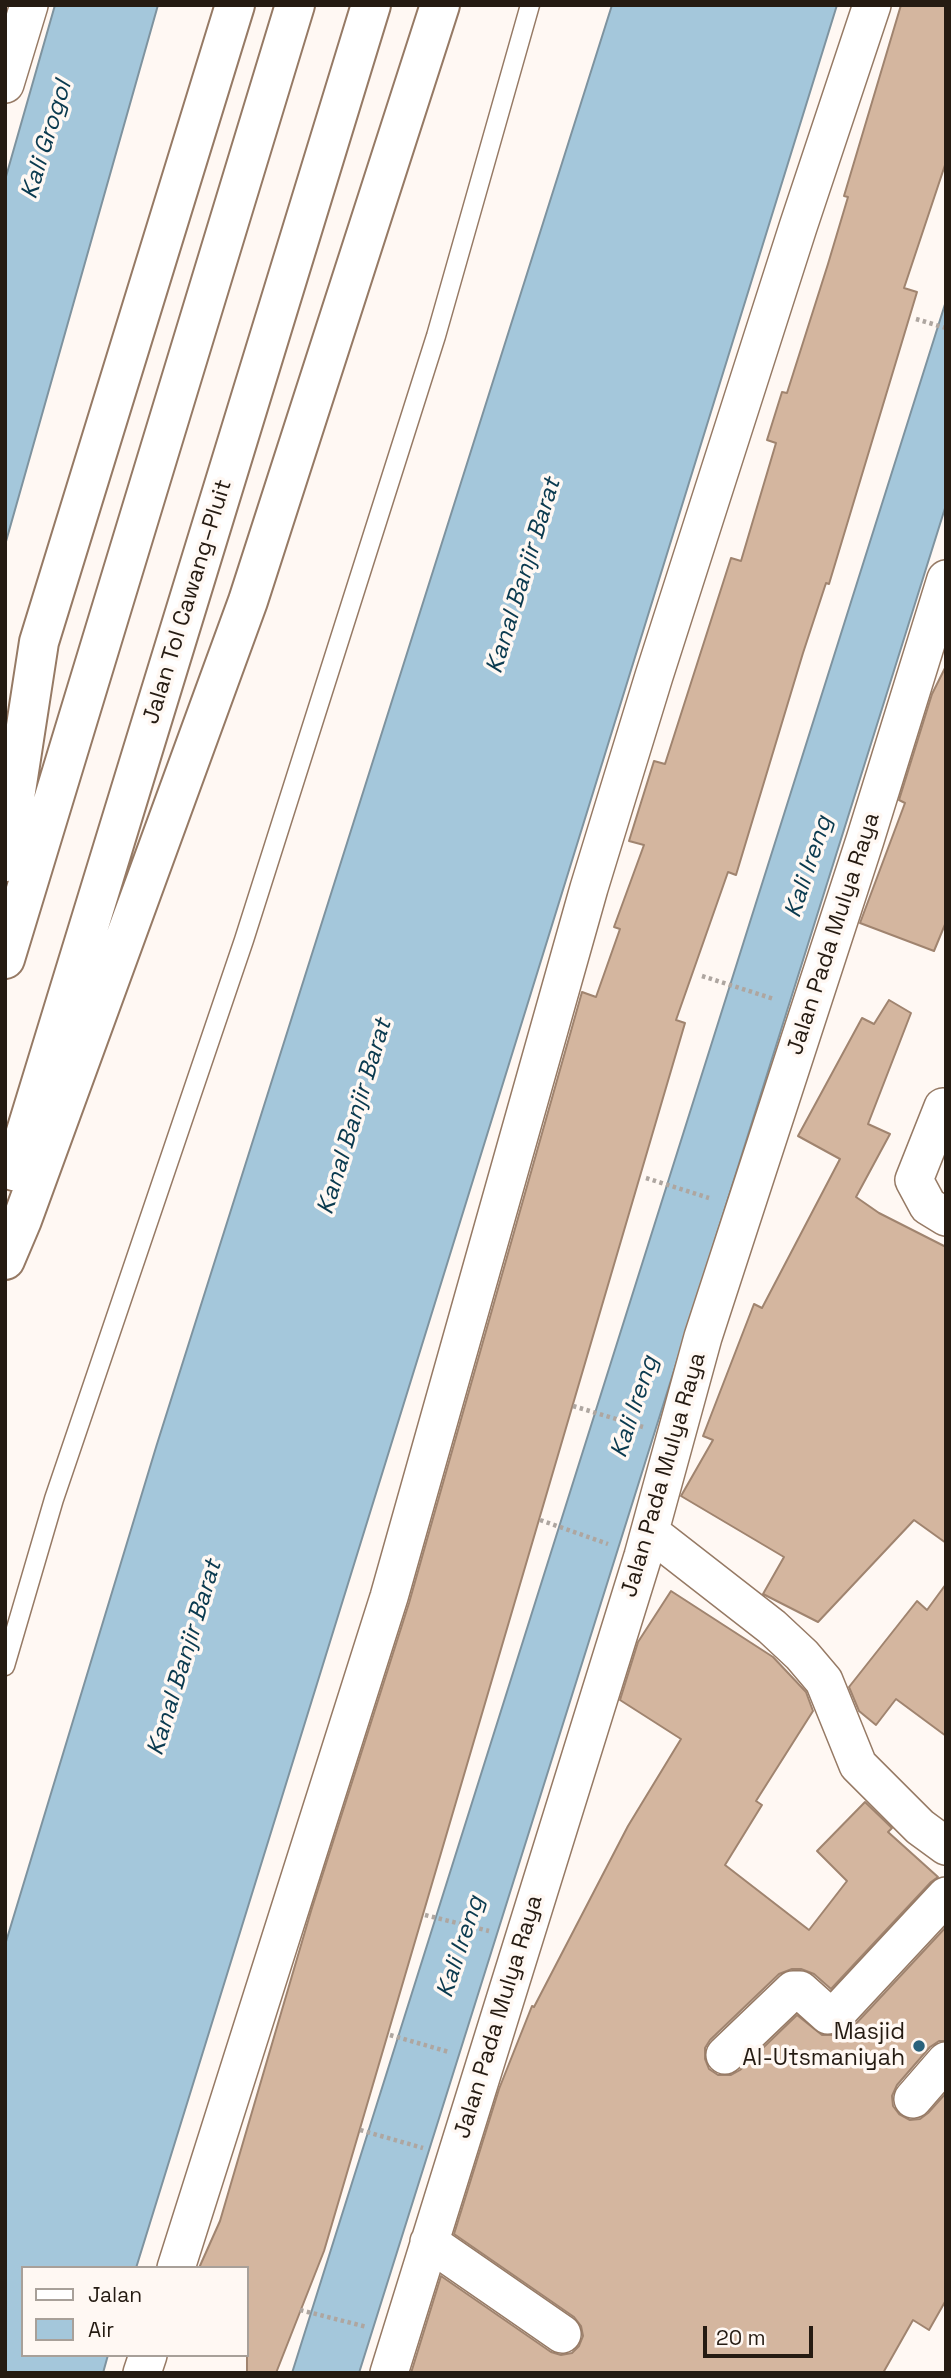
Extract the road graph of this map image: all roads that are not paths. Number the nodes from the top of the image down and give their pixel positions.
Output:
1 (29, 5) edge
2 (234, 5) edge
3 (295, 5) edge
4 (371, 5) edge
5 (440, 5) edge
6 (530, 5) edge
7 (872, 5) edge
8 (5, 84) edge
9 (946, 579) edge
10 (5, 862) edge
11 (5, 959) edge
12 (943, 1107) dead end
13 (5, 1200) edge
14 (946, 1217) edge
15 (5, 1260) edge
16 (650, 1532) junction
17 (5, 1666) edge
18 (946, 1846) edge
19 (946, 1896) edge
20 (725, 2055) dead end
21 (946, 2061) edge
22 (913, 2099) dead end
23 (429, 2242) junction
24 (177, 2266) edge
25 (562, 2334) dead end
26 (389, 2373) edge

1 - 8 street
2 - 10 highway
3 - 11 highway
4 - 13 highway, Jalan Tol Cawang–Pluit
5 - 15 highway
6 - 17 lane
7 - 24 street
9 - 16 street, Jalan Pada Mulya Raya
12 - 14 street
16 - 18 street
16 - 23 street, Jalan Pada Mulya Raya
19 - 20 street
21 - 22 street
23 - 25 street
23 - 26 street, Jalan Pada Mulya Raya

